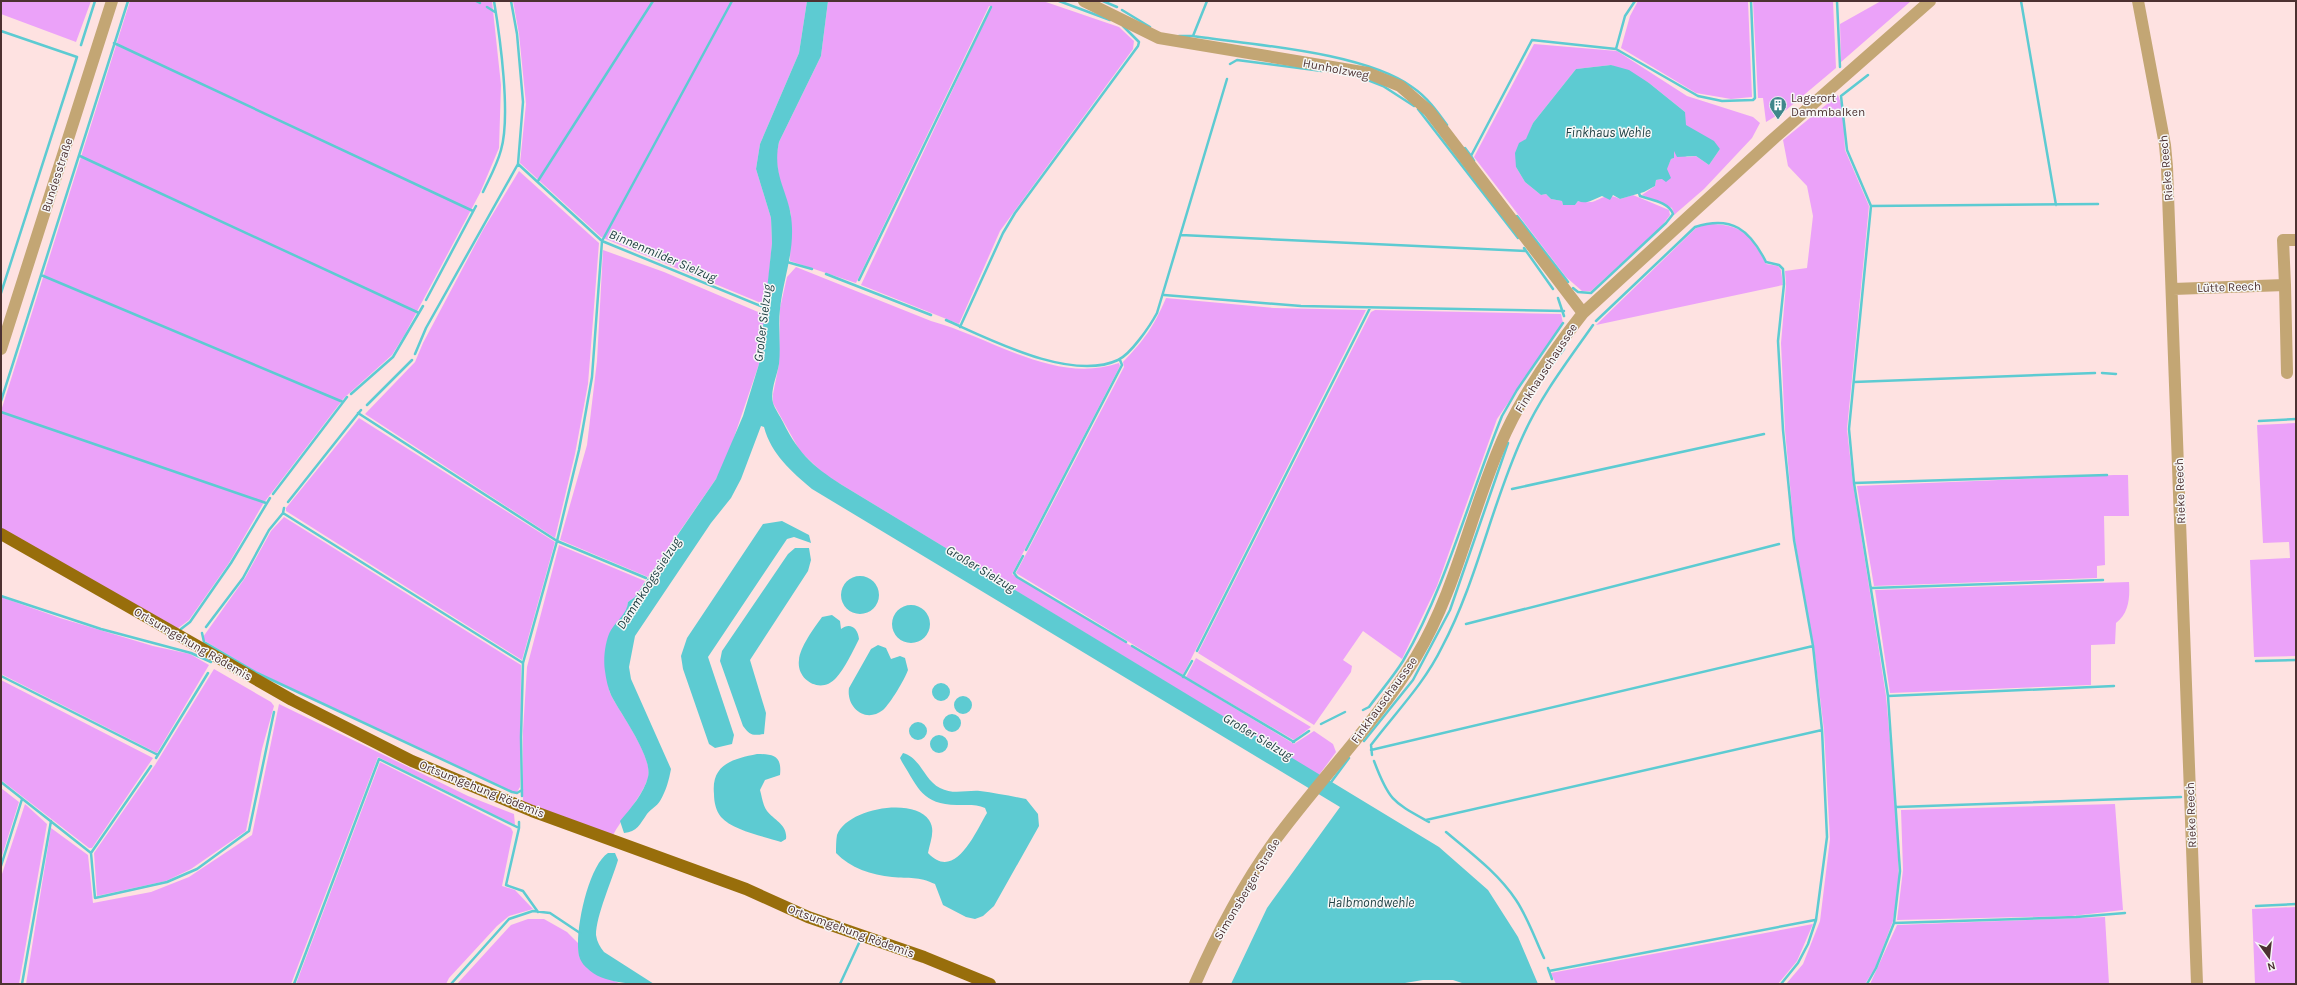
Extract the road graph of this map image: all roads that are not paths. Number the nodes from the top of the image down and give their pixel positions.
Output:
1 (112, 1) edge
2 (1086, 1) edge
3 (1930, 1) edge
4 (2138, 1) edge
5 (2296, 240) edge
6 (2285, 285) junction
7 (2173, 289) junction
8 (1583, 314) junction
9 (1, 349) edge
10 (2287, 373) dead end
11 (1, 534) edge
12 (1307, 799) joint
13 (990, 984) edge
14 (1196, 984) edge
15 (2197, 984) edge

1 - 9 street, Bundesstraße
2 - 8 street, Hunholzweg
3 - 8 street, Finkhauschaussee
4 - 7 street, Rieke Reech
5 - 6 street
6 - 7 street, Lütte Reech
6 - 10 street
7 - 15 street, Rieke Reech
8 - 12 street, Finkhauschaussee
11 - 13 main road, Ortsumgehung Rödemis
12 - 14 street, Simonsberger Straße

